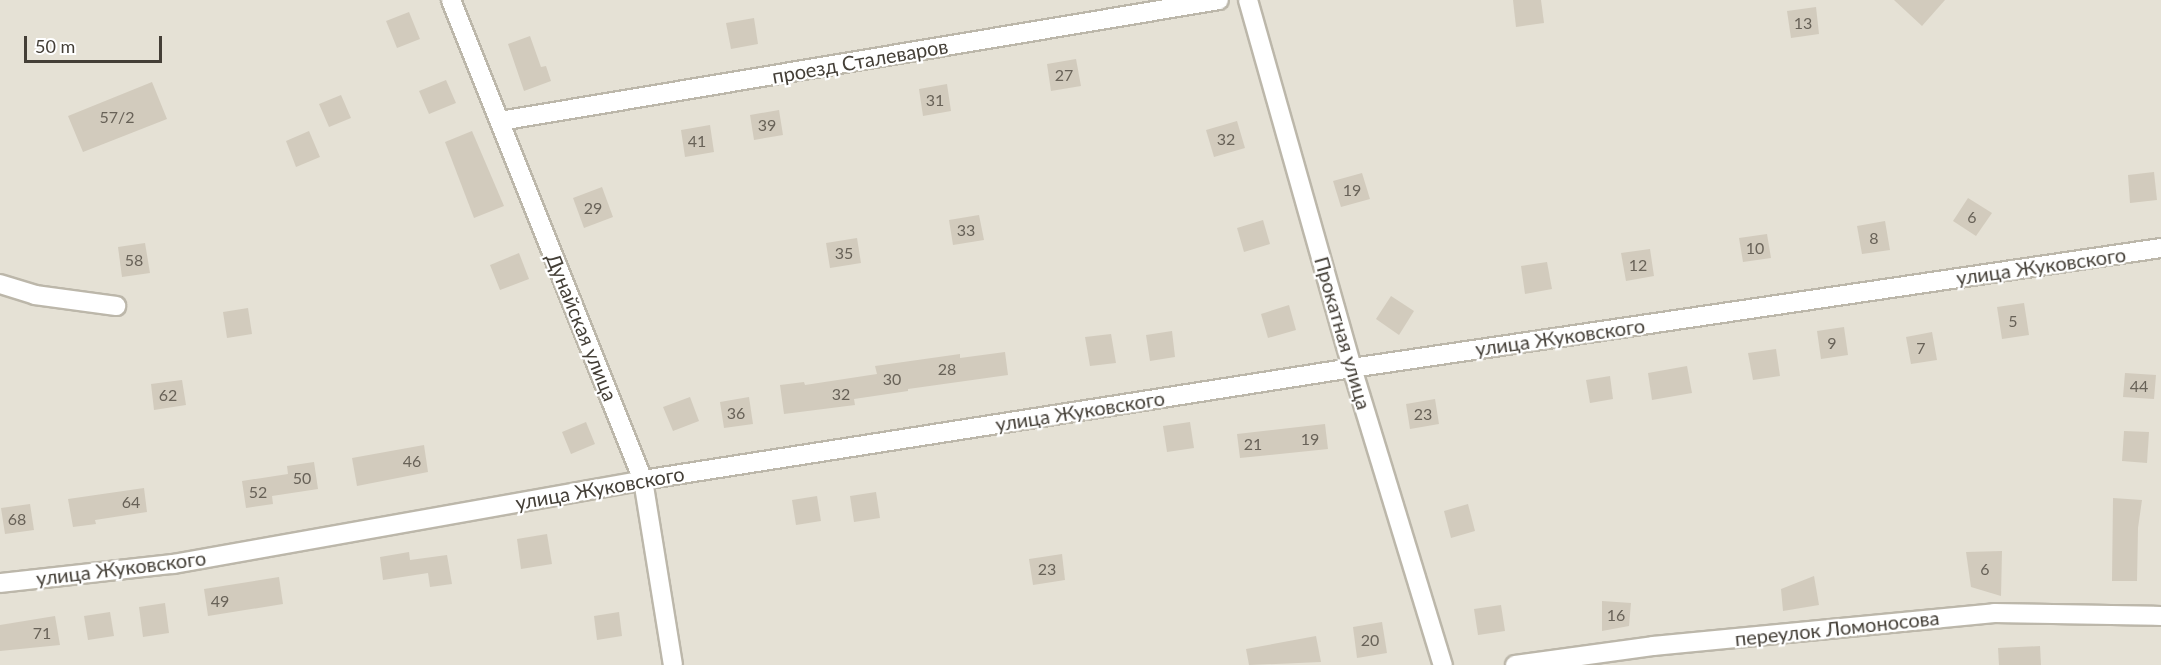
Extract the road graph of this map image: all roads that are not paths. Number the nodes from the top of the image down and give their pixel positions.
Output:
1 (451, 0) edge
2 (1220, 0) edge
3 (1248, 0) edge
4 (500, 121) junction
5 (2161, 248) edge
6 (0, 284) edge
7 (116, 306) dead end
8 (1352, 368) junction
9 (643, 480) junction
10 (0, 583) edge
11 (2161, 616) edge
12 (673, 665) edge
13 (1443, 665) edge
14 (1515, 665) edge

1 - 4 street, Дунайская улица
2 - 4 street, проезд Сталеваров
3 - 8 street, Прокатная улица
4 - 9 street, Дунайская улица
5 - 8 street, улица Жуковского
6 - 7 street
8 - 9 street, улица Жуковского
8 - 13 street, Прокатная улица
9 - 10 street, улица Жуковского
9 - 12 street, Дунайская улица
11 - 14 street, переулок Ломоносова

